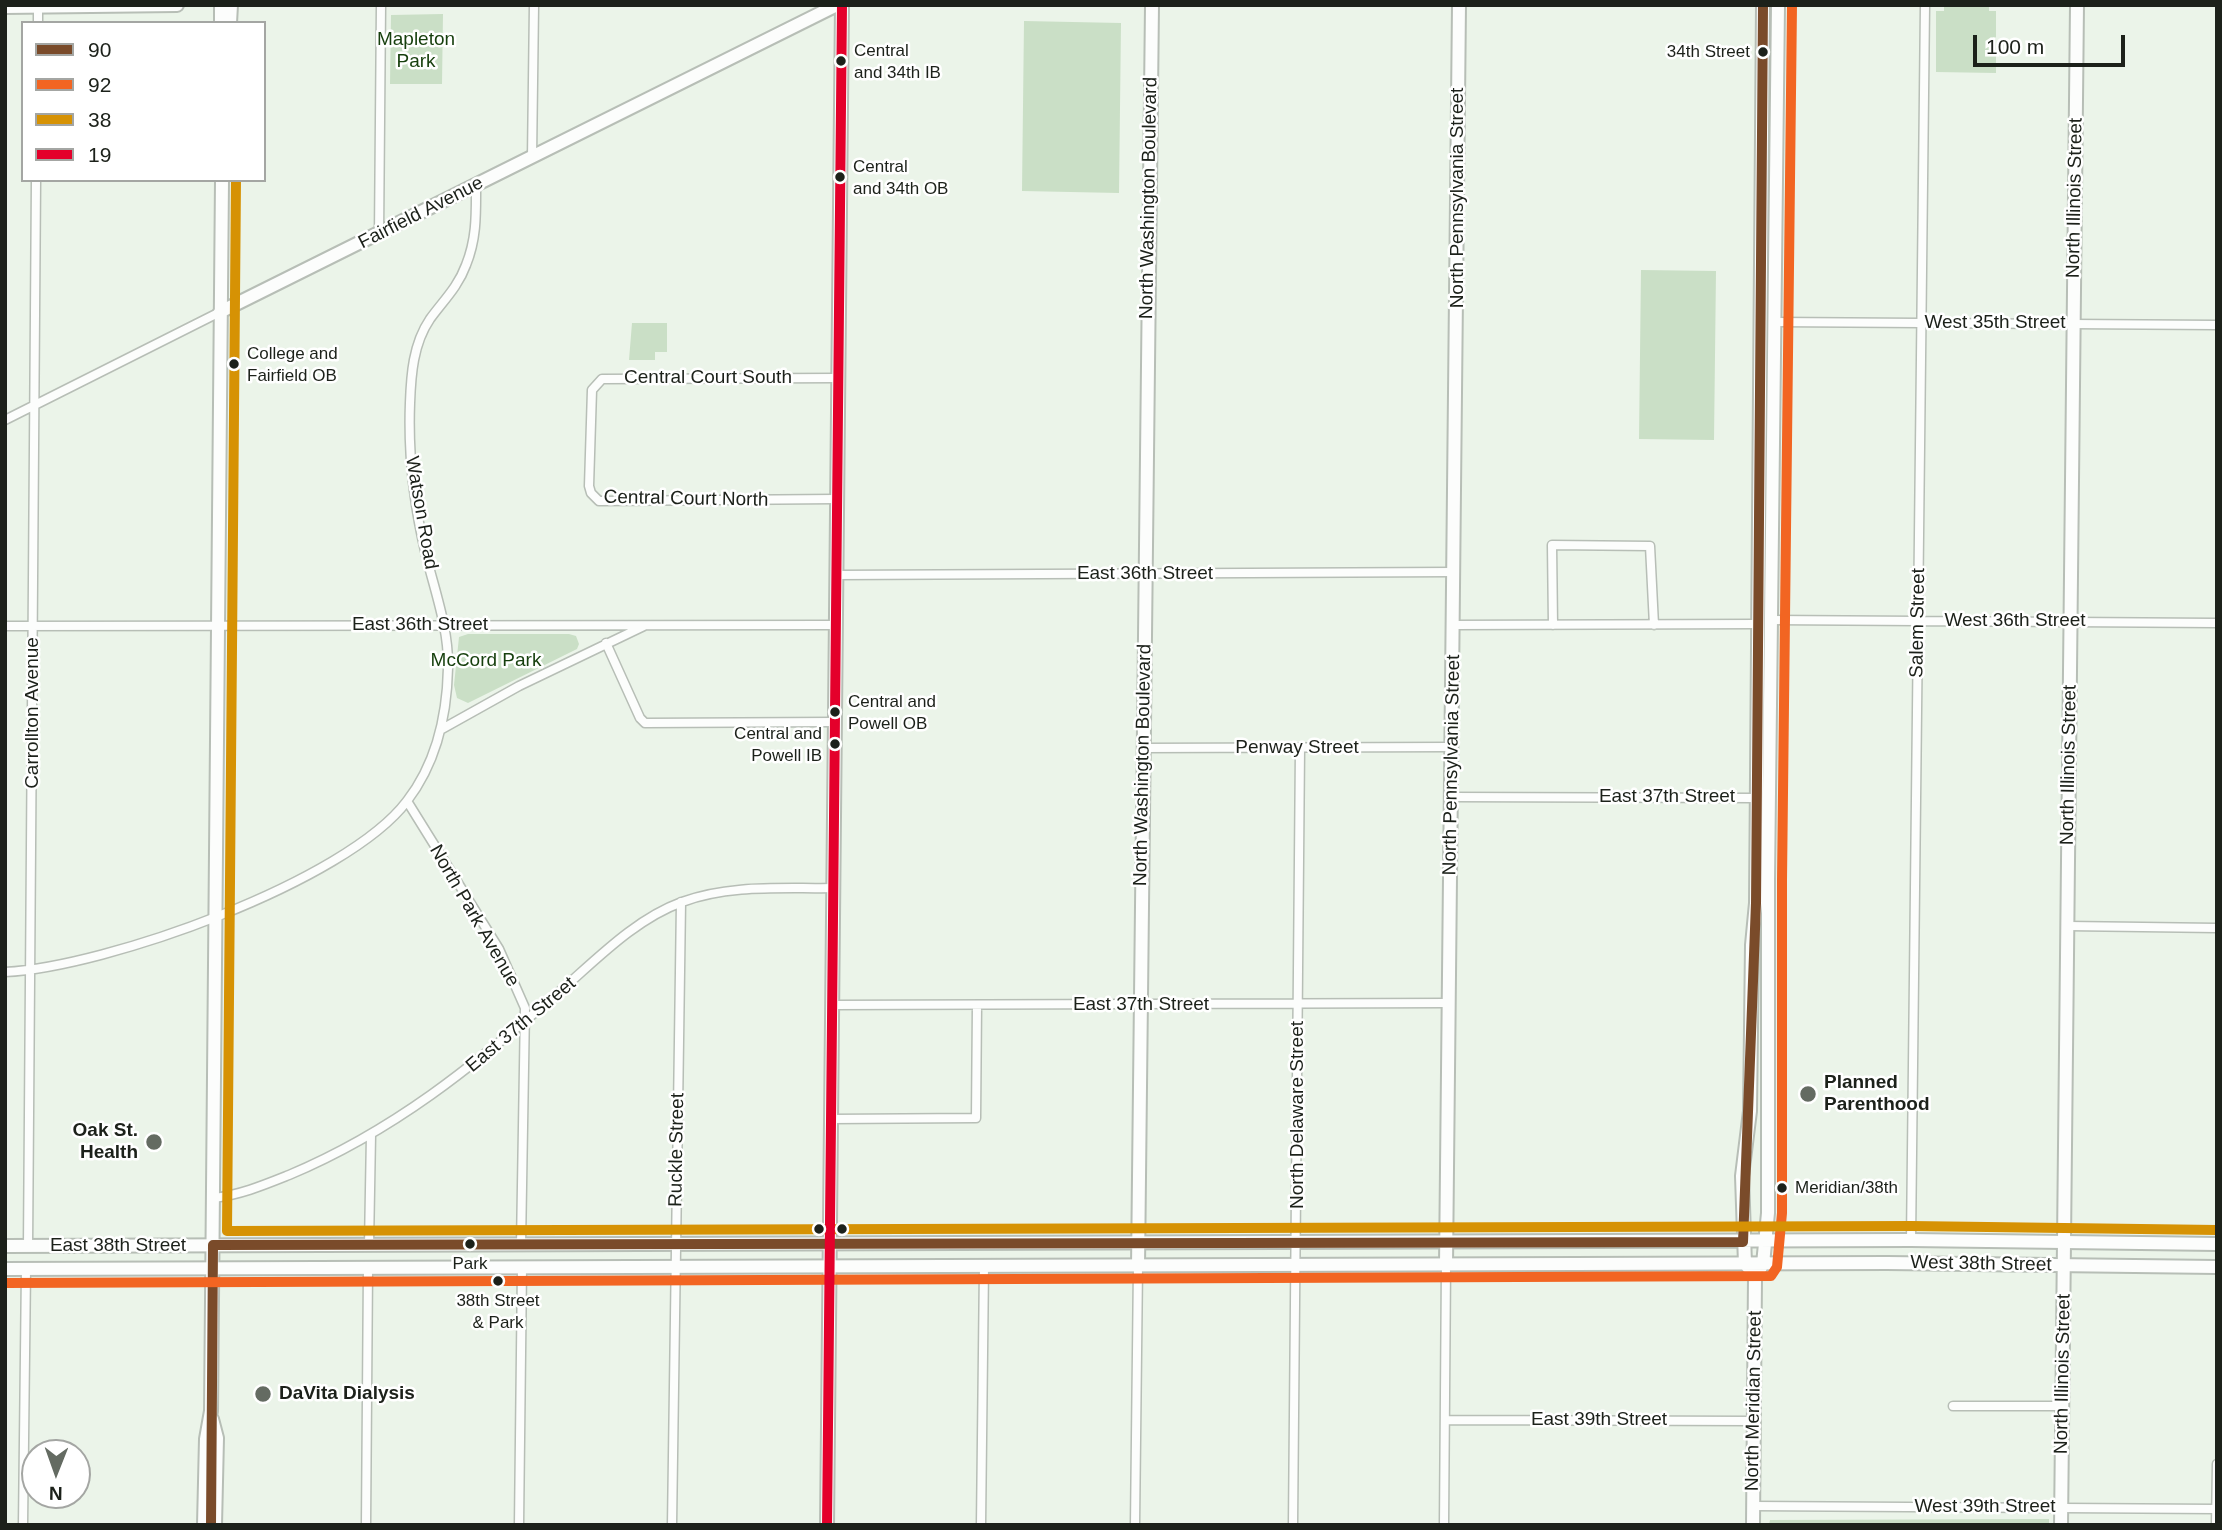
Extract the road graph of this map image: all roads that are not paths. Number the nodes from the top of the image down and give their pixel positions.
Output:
1 (177, 5) edge
2 (381, 5) edge
3 (534, 5) edge
4 (839, 5) edge
5 (1152, 5) edge
6 (1459, 5) edge
7 (1763, 5) edge
8 (1778, 5) edge
9 (1925, 5) edge
10 (2077, 5) edge
11 (38, 6) edge
12 (5, 7) edge
13 (532, 158) junction
14 (36, 182) edge
15 (222, 182) edge
16 (476, 185) junction
17 (379, 235) junction
18 (220, 312) junction
19 (1774, 322) junction
20 (1921, 323) junction
21 (2074, 323) junction
22 (2217, 325) edge
23 (838, 379) junction
24 (34, 406) junction
25 (5, 420) edge
26 (591, 440) joint
27 (836, 499) junction
28 (1454, 572) junction
29 (1145, 574) junction
30 (836, 575) junction
31 (1918, 621) junction
32 (1765, 622) junction
33 (2070, 622) junction
34 (2217, 623) edge
35 (444, 625) junction
36 (646, 625) junction
37 (835, 625) junction
38 (1453, 625) junction
39 (1553, 625) junction
40 (1654, 625) junction
41 (5, 626) edge
42 (33, 626) junction
43 (219, 626) junction
44 (606, 643) junction
45 (835, 722) junction
46 (442, 729) junction
47 (1452, 747) junction
48 (1142, 748) junction
49 (1300, 748) junction
50 (1451, 797) junction
51 (1757, 798) junction
52 (407, 801) junction
53 (834, 888) junction
54 (681, 902) junction
55 (215, 916) junction
56 (2068, 926) junction
57 (2217, 928) edge
58 (31, 969) junction
59 (5, 972) edge
60 (1299, 1003) junction
61 (1449, 1003) junction
62 (832, 1005) junction
63 (977, 1005) junction
64 (1141, 1005) junction
65 (525, 1021) junction
66 (831, 1119) junction
67 (372, 1135) junction
68 (213, 1198) junction
69 (1911, 1240) junction
70 (1765, 1241) junction
71 (1743, 1242) junction
72 (2064, 1242) junction
73 (1297, 1243) junction
74 (1447, 1243) junction
75 (1138, 1244) junction
76 (2217, 1244) edge
77 (213, 1245) junction
78 (369, 1245) junction
79 (521, 1245) junction
80 (675, 1245) junction
81 (830, 1245) junction
82 (5, 1246) edge
83 (28, 1246) junction
84 (1745, 1264) junction
85 (1763, 1264) junction
86 (1447, 1265) junction
87 (2065, 1265) junction
88 (984, 1266) junction
89 (1138, 1266) junction
90 (1296, 1266) junction
91 (522, 1267) junction
92 (830, 1267) junction
93 (2217, 1267) edge
94 (212, 1268) junction
95 (368, 1268) junction
96 (675, 1268) junction
97 (5, 1269) edge
98 (26, 1269) junction
99 (1755, 1277) junction
100 (1953, 1406) dead end
101 (2062, 1406) junction
102 (211, 1411) junction
103 (1445, 1420) junction
104 (1754, 1421) junction
105 (2217, 1464) edge
106 (1753, 1506) junction
107 (2061, 1507) junction
108 (2217, 1508) edge
109 (23, 1525) edge
110 (204, 1525) edge
111 (215, 1525) edge
112 (366, 1525) edge
113 (519, 1525) edge
114 (672, 1525) edge
115 (827, 1525) edge
116 (981, 1525) edge
117 (1135, 1525) edge
118 (1293, 1525) edge
119 (1444, 1525) edge
120 (1753, 1525) edge
121 (2061, 1525) edge
122 (2216, 1525) edge

1 - 11 main road
2 - 17 street
3 - 13 street
4 - 13 main road, Fairfield Avenue
4 - 23 main road
5 - 29 main road, North Washington Boulevard
6 - 28 main road, North Pennsylvania Street
7 - 32 main road
8 - 19 main road
9 - 20 street, Salem Street
10 - 21 main road, North Illinois Street
11 - 12 main road
13 - 16 main road, Fairfield Avenue
14 - 24 street, Carrollton Avenue
15 - 18 main road
16 - 17 main road, Fairfield Avenue
16 - 35 street, Watson Road
17 - 18 main road, Fairfield Avenue
18 - 24 street, Fairfield Avenue
18 - 43 main road
19 - 20 street, West 35th Street
19 - 32 main road
20 - 21 street, West 35th Street
20 - 31 street, Salem Street
21 - 22 street, West 35th Street
21 - 33 main road, North Illinois Street
23 - 26 street, Central Court South
23 - 27 main road
24 - 25 street, Fairfield Avenue
24 - 42 street, Carrollton Avenue
26 - 27 street, Central Court North
27 - 30 main road
28 - 29 street, East 36th Street
28 - 38 main road, North Pennsylvania Street
29 - 30 street, East 36th Street
29 - 48 main road, North Washington Boulevard
30 - 37 main road
31 - 32 street, West 36th Street
31 - 33 street, West 36th Street
31 - 69 street, Salem Street
32 - 40 street
32 - 51 main road
32 - 70 main road
33 - 34 street, West 36th Street
33 - 56 main road, North Illinois Street
35 - 36 street, East 36th Street
35 - 43 street, East 36th Street
35 - 46 street, Watson Road
36 - 37 street, East 36th Street
36 - 44 street
37 - 45 main road
38 - 39 street
38 - 47 main road, North Pennsylvania Street
39 - 40 street
39 - 40 street
41 - 42 street, East 36th Street
42 - 43 street, East 36th Street
42 - 58 street, Carrollton Avenue
43 - 55 main road
44 - 45 street
44 - 46 street
45 - 53 main road
46 - 52 street, Watson Road
47 - 49 street, Penway Street
47 - 50 main road, North Pennsylvania Street
48 - 49 street, Penway Street
48 - 64 main road, North Washington Boulevard
49 - 60 street, North Delaware Street
50 - 51 street, East 37th Street
50 - 61 main road, North Pennsylvania Street
51 - 71 main road
52 - 55 street, Watson Road
52 - 65 street, North Park Avenue
53 - 54 street, East 37th Street
53 - 62 main road
54 - 65 street, East 37th Street
54 - 80 street, Ruckle Street
55 - 58 street, Watson Road
55 - 68 main road
56 - 57 street
56 - 72 main road, North Illinois Street
58 - 59 street, Watson Road
58 - 83 street, Carrollton Avenue
60 - 61 street, East 37th Street
60 - 64 street, East 37th Street
60 - 73 street, North Delaware Street
61 - 74 main road, North Pennsylvania Street
62 - 63 street, East 37th Street
62 - 66 main road
63 - 64 street, East 37th Street
63 - 66 street
64 - 75 main road, North Washington Boulevard
65 - 67 street, East 37th Street
65 - 79 street, North Park Avenue
66 - 81 main road
67 - 68 street, East 37th Street
67 - 78 street
68 - 77 main road
69 - 70 main road, West 38th Street
69 - 72 main road, West 38th Street
70 - 71 main road, West 38th Street
70 - 85 main road
71 - 74 main road, East 38th Street
71 - 84 main road
72 - 76 main road, West 38th Street
72 - 87 main road, North Illinois Street
73 - 74 main road, East 38th Street
73 - 75 main road, East 38th Street
73 - 90 street, North Delaware Street
74 - 86 main road, North Pennsylvania Street
75 - 81 main road, East 38th Street
75 - 89 main road, North Washington Boulevard
77 - 78 main road, East 38th Street
77 - 83 main road, East 38th Street
77 - 94 main road
78 - 79 main road, East 38th Street
79 - 80 main road, East 38th Street
80 - 81 main road, East 38th Street
80 - 96 street, Ruckle Street
81 - 92 main road
82 - 83 main road, East 38th Street
84 - 85 main road, West 38th Street
84 - 86 main road, East 38th Street
84 - 99 main road
85 - 87 main road, West 38th Street
85 - 99 main road
86 - 90 main road, East 38th Street
86 - 103 street, North Pennsylvania Street
87 - 93 main road, West 38th Street
87 - 101 main road, North Illinois Street
88 - 89 main road, East 38th Street
88 - 92 main road, East 38th Street
88 - 116 street
89 - 90 main road, East 38th Street
89 - 117 street, North Washington Boulevard
90 - 118 street, North Delaware Street
91 - 95 main road, East 38th Street
91 - 96 main road, East 38th Street
91 - 113 street
92 - 96 main road, East 38th Street
92 - 115 main road
94 - 95 main road, East 38th Street
94 - 98 main road, East 38th Street
94 - 102 main road
95 - 112 street
96 - 114 street, Ruckle Street
97 - 98 main road, East 38th Street
98 - 109 street
99 - 104 main road, North Meridian Street
100 - 101 street
101 - 107 main road, North Illinois Street
102 - 110 main road
102 - 111 main road
103 - 104 street, East 39th Street
103 - 119 street, North Pennsylvania Street
104 - 106 main road, North Meridian Street
105 - 108 street
106 - 107 street, West 39th Street
106 - 120 main road, North Meridian Street
107 - 108 street, West 39th Street
107 - 121 main road, North Illinois Street
108 - 122 street

